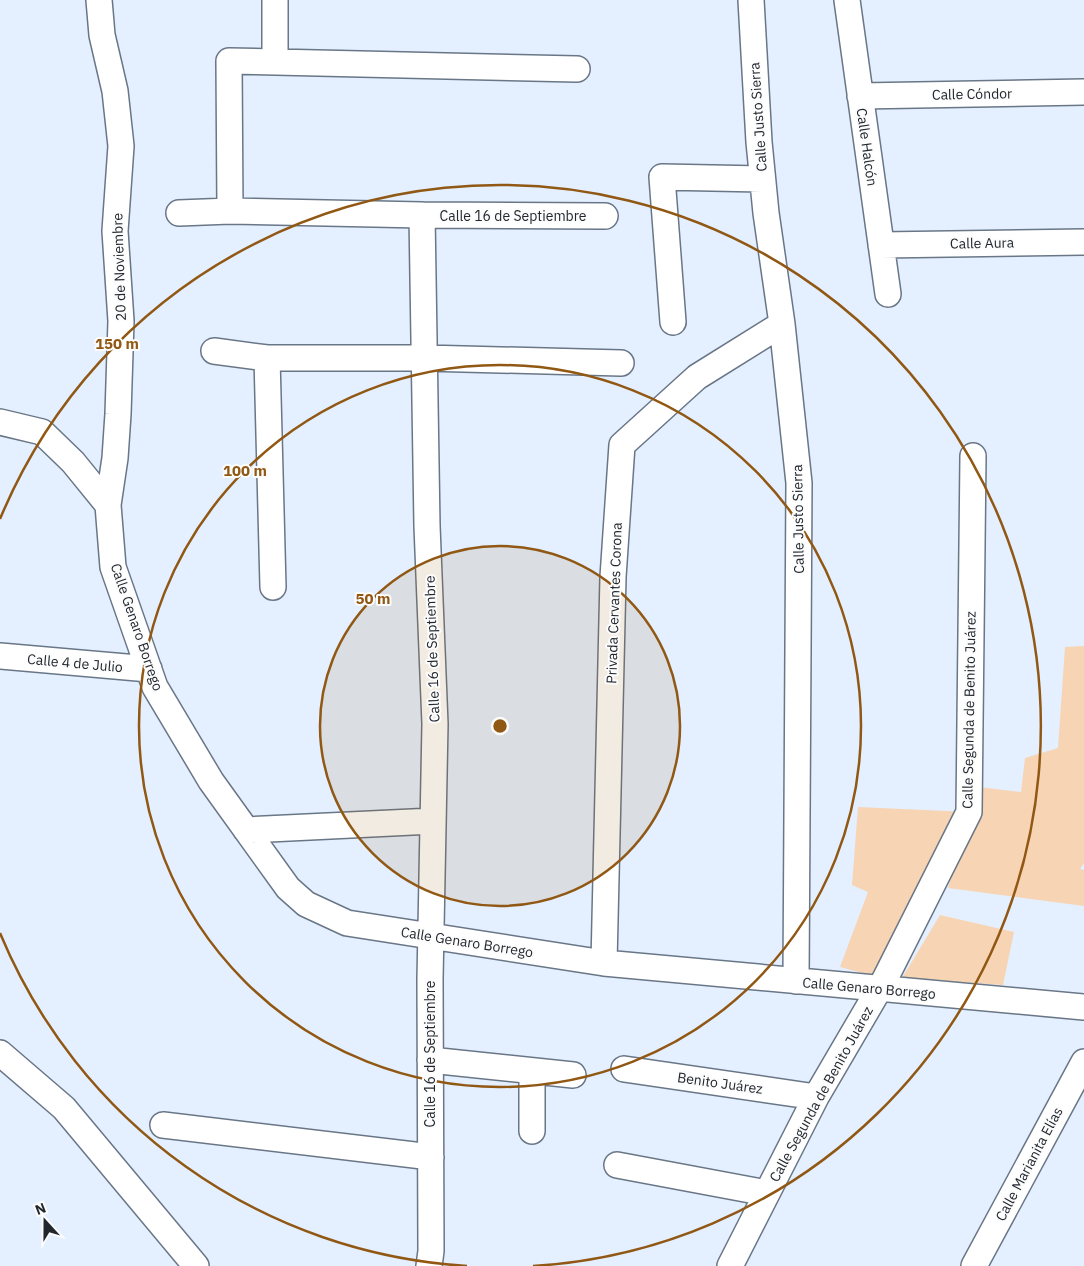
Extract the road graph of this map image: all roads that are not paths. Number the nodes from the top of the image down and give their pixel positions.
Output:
1 (99, 0) edge
2 (275, 0) edge
3 (751, 0) edge
4 (847, 0) edge
5 (275, 62) junction
6 (577, 69) dead end
7 (1084, 92) edge
8 (860, 96) junction
9 (762, 179) junction
10 (230, 211) junction
11 (180, 213) dead end
12 (422, 215) junction
13 (605, 216) dead end
14 (1084, 242) edge
15 (881, 245) junction
16 (888, 294) dead end
17 (673, 322) dead end
18 (782, 324) junction
19 (214, 352) dead end
20 (267, 358) junction
21 (425, 358) junction
22 (621, 363) dead end
23 (0, 422) edge
24 (973, 456) dead end
25 (108, 505) junction
26 (273, 587) dead end
27 (0, 656) edge
28 (149, 669) junction
29 (433, 821) junction
30 (246, 830) junction
31 (431, 937) junction
32 (604, 964) junction
33 (796, 981) junction
34 (880, 988) junction
35 (1084, 1007) edge
36 (0, 1053) edge
37 (430, 1060) junction
38 (1084, 1062) edge
39 (624, 1069) dead end
40 (532, 1071) junction
41 (573, 1075) dead end
42 (816, 1097) junction
43 (163, 1125) dead end
44 (532, 1131) dead end
45 (431, 1157) junction
46 (617, 1165) dead end
47 (767, 1193) junction
48 (196, 1266) edge
49 (429, 1266) edge
50 (730, 1266) edge
51 (974, 1266) edge

1 - 25 street, 20 de Noviembre
2 - 5 street
3 - 9 street, Calle Justo Sierra
4 - 8 street, Calle Halcón
5 - 6 street
5 - 10 street
7 - 8 street, Calle Cóndor
8 - 15 street, Calle Halcón
9 - 17 street
9 - 18 street, Calle Justo Sierra
10 - 11 street
10 - 12 street
12 - 13 street, Calle 16 de Septiembre
12 - 21 street, Calle 16 de Septiembre
14 - 15 street, Calle Aura
15 - 16 street, Calle Halcón
18 - 32 street, Privada Cervantes Corona
18 - 33 street, Calle Justo Sierra
19 - 20 street
20 - 21 street
20 - 26 street
21 - 22 street
21 - 29 street, Calle 16 de Septiembre
23 - 25 street
24 - 34 street, Calle Segunda de Benito Juárez
25 - 28 street, Calle Genaro Borrego
27 - 28 street, Calle 4 de Julio
28 - 30 street, Calle Genaro Borrego
29 - 30 street
29 - 31 street, Calle 16 de Septiembre
30 - 31 street, Calle Genaro Borrego
31 - 32 street, Calle Genaro Borrego
31 - 37 street, Calle 16 de Septiembre
32 - 33 street, Calle Genaro Borrego
33 - 34 street, Calle Genaro Borrego
34 - 35 street, Calle Genaro Borrego
34 - 42 street, Calle Segunda de Benito Juárez
36 - 48 street
37 - 40 street
37 - 45 street, Calle 16 de Septiembre
38 - 51 street, Calle Marianita Elías
39 - 42 street, Benito Juárez
40 - 41 street
40 - 44 street
42 - 47 street, Calle Segunda de Benito Juárez
43 - 45 street
45 - 49 street, Calle 16 de Septiembre
46 - 47 street
47 - 50 street, Calle Segunda de Benito Juárez

